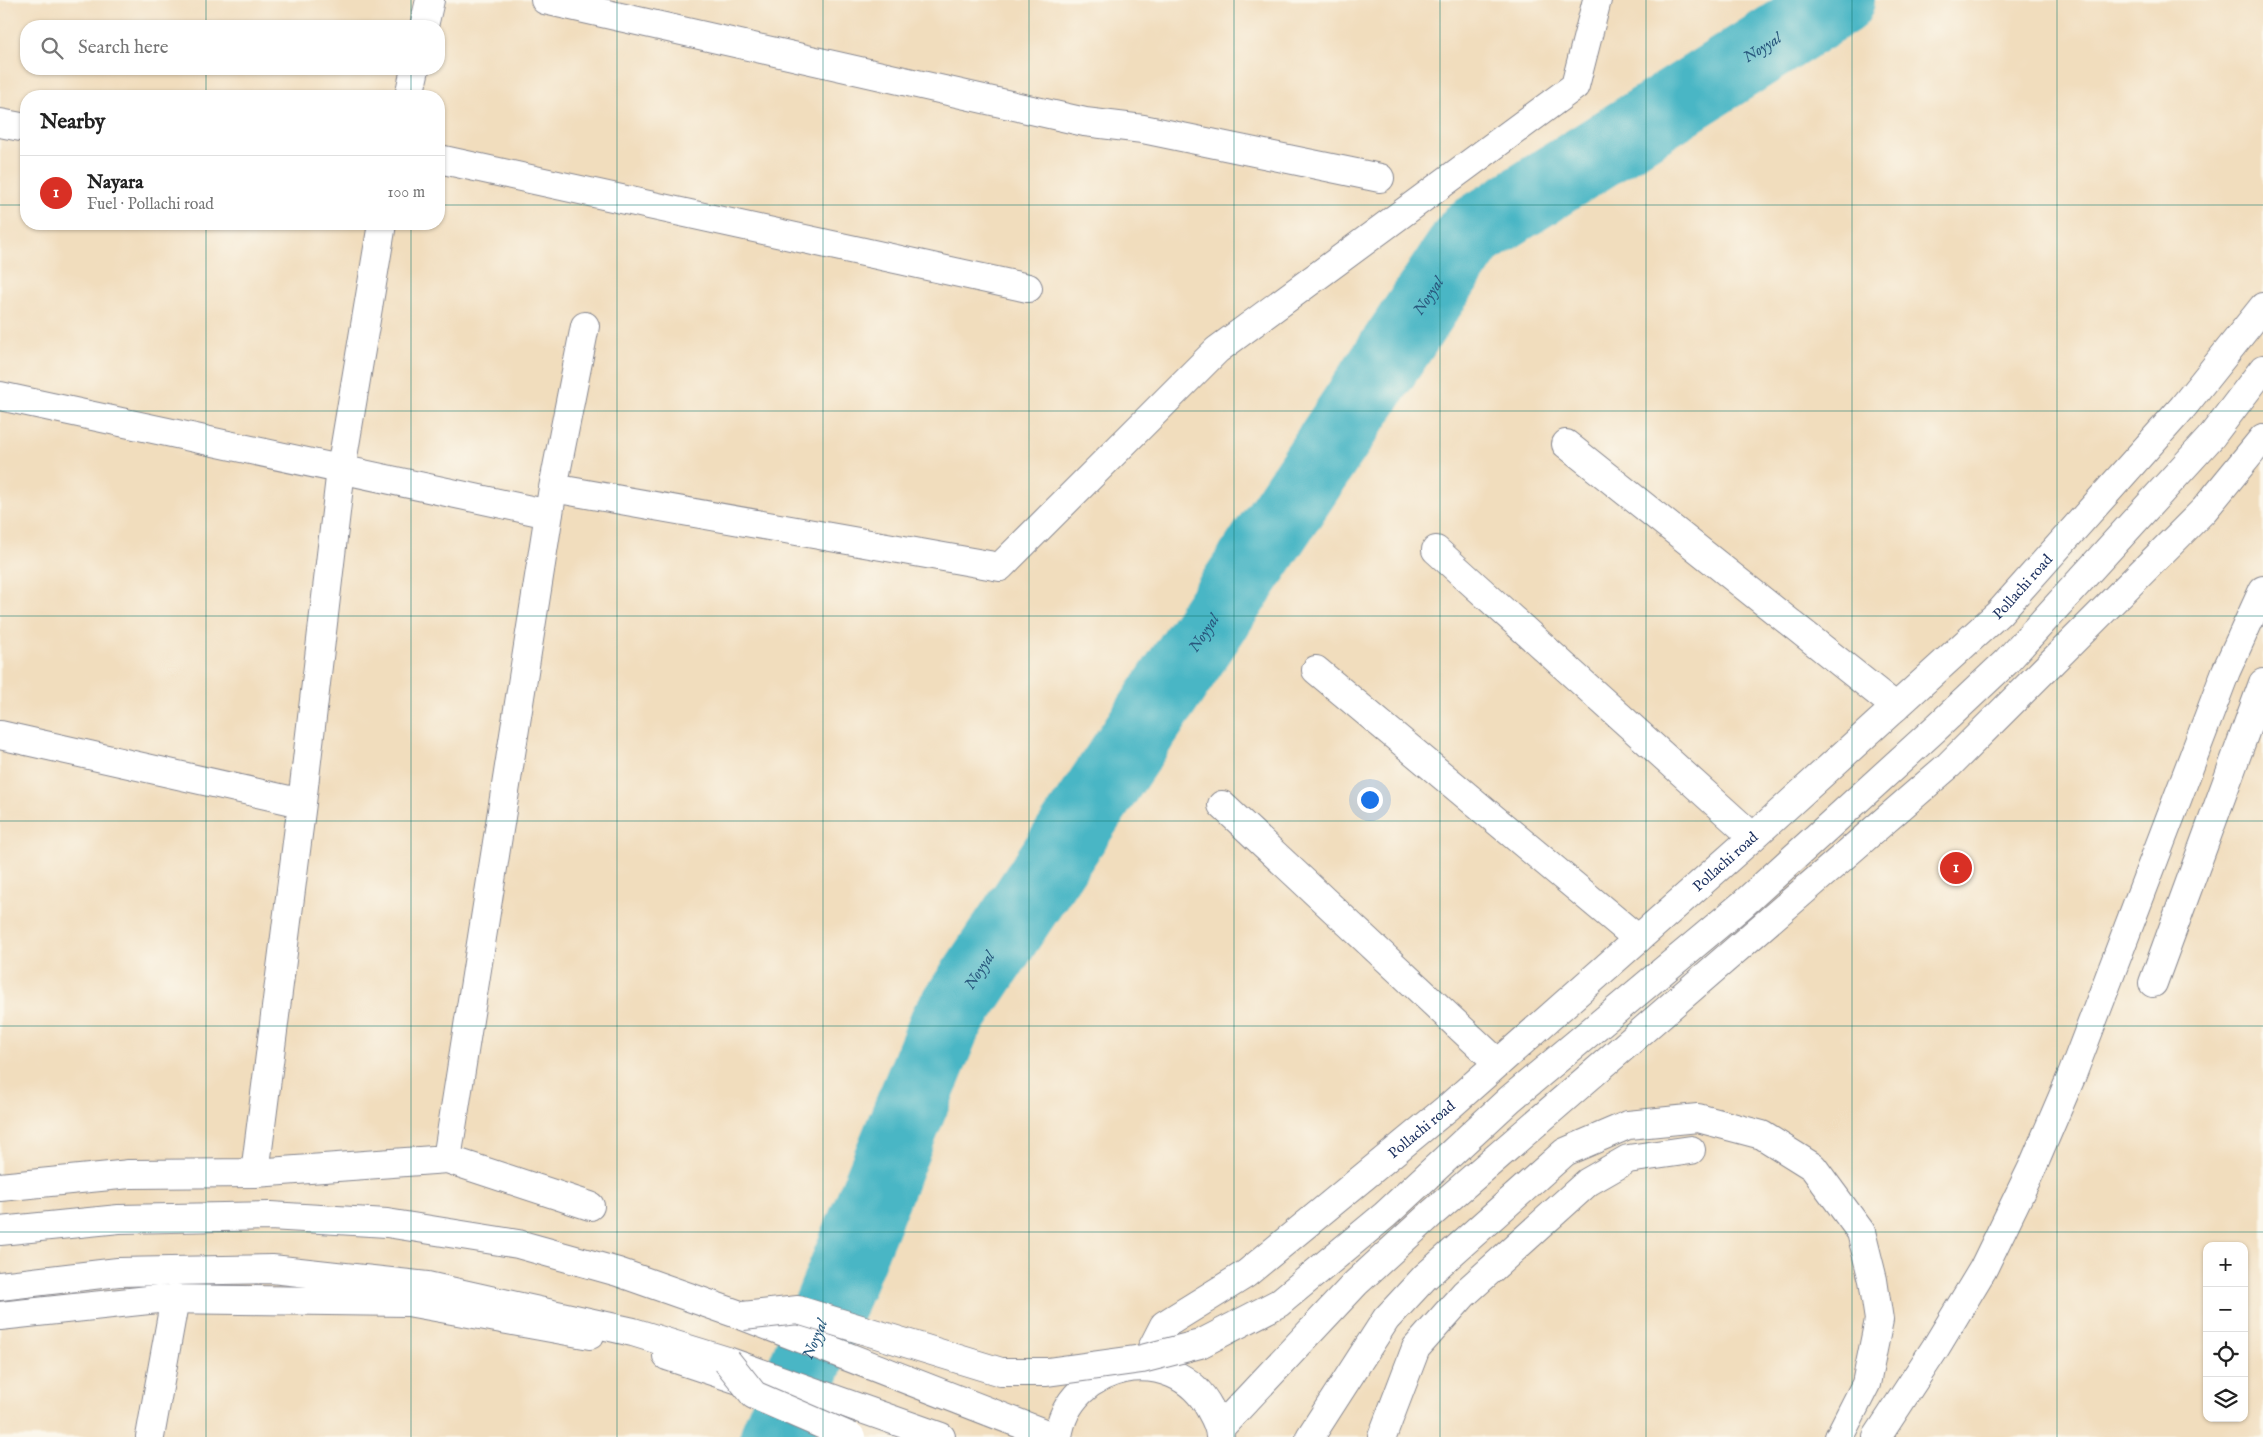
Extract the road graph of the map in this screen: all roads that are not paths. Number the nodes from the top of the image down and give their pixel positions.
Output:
1 (430, 0) edge
2 (545, 0) edge
3 (1597, 0) edge
4 (425, 20) edge
5 (414, 75) edge
6 (410, 90) edge
7 (0, 123) edge
8 (20, 127) edge
9 (445, 160) edge
10 (1380, 178) dead end
11 (381, 230) edge
12 (1028, 288) dead end
13 (2263, 307) edge
14 (585, 326) dead end
15 (2263, 369) edge
16 (0, 396) edge
17 (2263, 438) edge
18 (1566, 444) dead end
19 (341, 469) junction
20 (551, 501) junction
21 (1436, 550) dead end
22 (2263, 590) edge
23 (1316, 670) dead end
24 (2263, 683) edge
25 (1896, 707) junction
26 (0, 735) edge
27 (302, 803) junction
28 (1222, 805) dead end
29 (1752, 838) junction
30 (1638, 939) junction
31 (2153, 983) dead end
32 (1498, 1063) junction
33 (1691, 1150) dead end
34 (447, 1159) junction
35 (255, 1173) junction
36 (0, 1188) edge
37 (590, 1206) dead end
38 (0, 1231) edge
39 (0, 1286) edge
40 (176, 1298) junction
41 (0, 1316) edge
42 (743, 1316) junction
43 (728, 1361) junction
44 (1143, 1366) junction
45 (1220, 1432) edge
46 (150, 1437) edge
47 (851, 1437) edge
48 (905, 1437) edge
49 (941, 1437) edge
50 (1056, 1437) edge
51 (1310, 1437) edge
52 (1382, 1437) edge
53 (1839, 1437) edge
54 (1877, 1437) edge

1 - 4 main road
2 - 10 main road
3 - 20 main road
5 - 6 main road
7 - 8 main road
9 - 12 main road
11 - 19 main road
13 - 25 main road, Pollachi road
14 - 20 main road
15 - 42 main road, bridge
16 - 19 main road
17 - 45 main road
18 - 25 main road
19 - 20 main road
19 - 27 main road
20 - 34 main road
21 - 29 main road
22 - 54 main road
23 - 30 main road
24 - 31 main road
25 - 29 main road, Pollachi road
26 - 27 main road
27 - 35 main road
28 - 32 main road
29 - 30 main road, Pollachi road
30 - 32 main road, Pollachi road
32 - 44 main road, Pollachi road
33 - 52 main road
34 - 35 main road
34 - 37 main road
35 - 36 main road
38 - 42 main road
39 - 43 main road
40 - 41 main road
40 - 46 main road
40 - 48 main road
42 - 50 main road
43 - 47 main road, bridge
43 - 49 main road
44 - 45 main road
44 - 50 main road
51 - 53 main road

